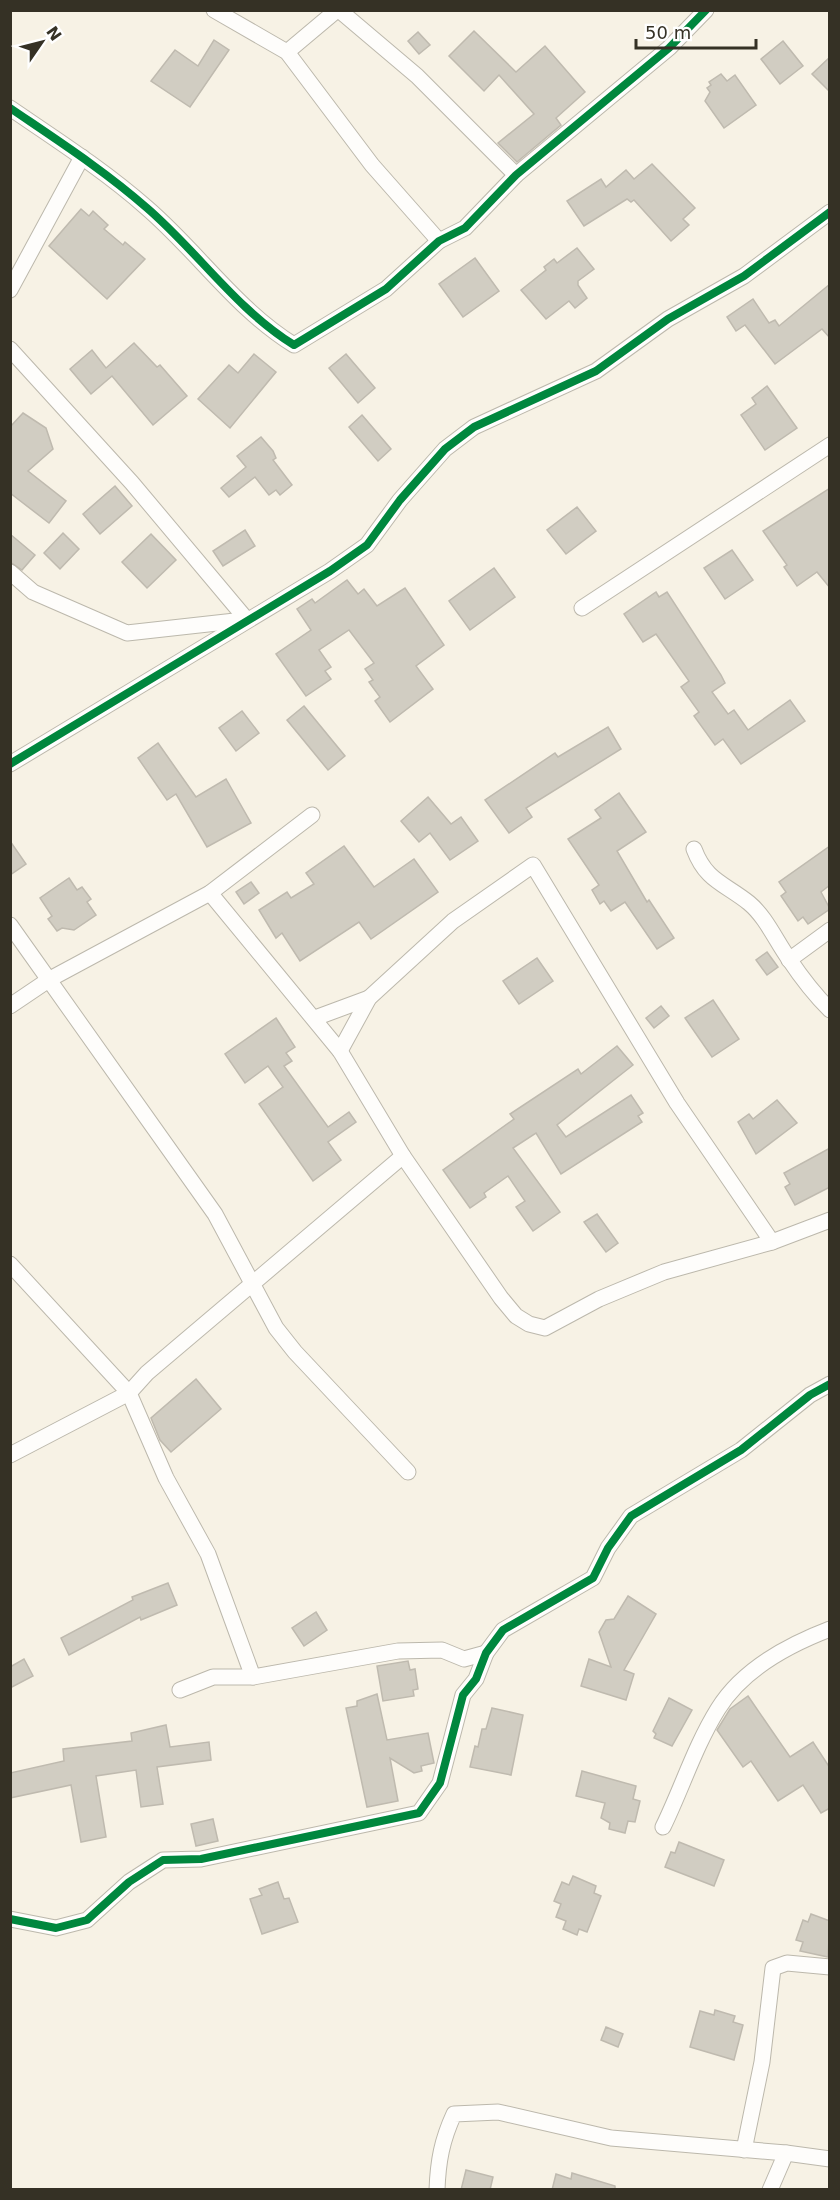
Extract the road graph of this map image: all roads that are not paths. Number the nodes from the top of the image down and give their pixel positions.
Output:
1 (214, 10) edge
2 (338, 10) edge
3 (706, 10) edge
4 (287, 52) junction
5 (10, 108) edge
6 (82, 158) junction
7 (516, 175) junction
8 (830, 212) edge
9 (439, 242) junction
10 (10, 290) edge
11 (10, 349) edge
12 (830, 446) edge
13 (10, 572) edge
14 (582, 608) dead end
15 (247, 620) junction
16 (10, 764) edge
17 (312, 815) dead end
18 (694, 849) dead end
19 (210, 893) junction
20 (10, 925) edge
21 (830, 930) edge
22 (789, 960) junction
23 (50, 979) junction
24 (369, 998) junction
25 (10, 1006) edge
26 (830, 1011) edge
27 (315, 1018) junction
28 (340, 1051) junction
29 (403, 1156) junction
30 (830, 1220) edge
31 (772, 1242) junction
32 (10, 1264) edge
33 (252, 1283) junction
34 (830, 1384) edge
35 (129, 1393) junction
36 (10, 1455) edge
37 (408, 1472) dead end
38 (830, 1629) edge
39 (486, 1653) junction
40 (253, 1677) junction
41 (180, 1690) dead end
42 (663, 1827) dead end
43 (10, 1919) edge
44 (830, 1967) edge
45 (744, 2150) junction
46 (786, 2152) junction
47 (830, 2159) edge
48 (437, 2190) edge
49 (770, 2190) edge

1 - 4 street
2 - 4 street
2 - 7 street
3 - 7 street
4 - 9 street
5 - 6 street
6 - 9 street
6 - 10 street
7 - 9 street
8 - 15 street
11 - 15 street
12 - 14 street
13 - 15 street
15 - 16 street
17 - 19 street
18 - 22 street
19 - 23 street
19 - 27 street
20 - 23 street
21 - 22 street
22 - 26 street
23 - 25 street
23 - 33 street
24 - 27 street
24 - 28 street
24 - 31 street
27 - 28 street
28 - 29 street
29 - 31 street
29 - 33 street
30 - 31 street
32 - 35 street
33 - 35 street
33 - 37 street
34 - 39 street
35 - 36 street
35 - 40 street
38 - 42 street
39 - 40 street
39 - 43 street
40 - 41 street
44 - 45 street
45 - 46 street
45 - 48 street
46 - 47 street
46 - 49 street

